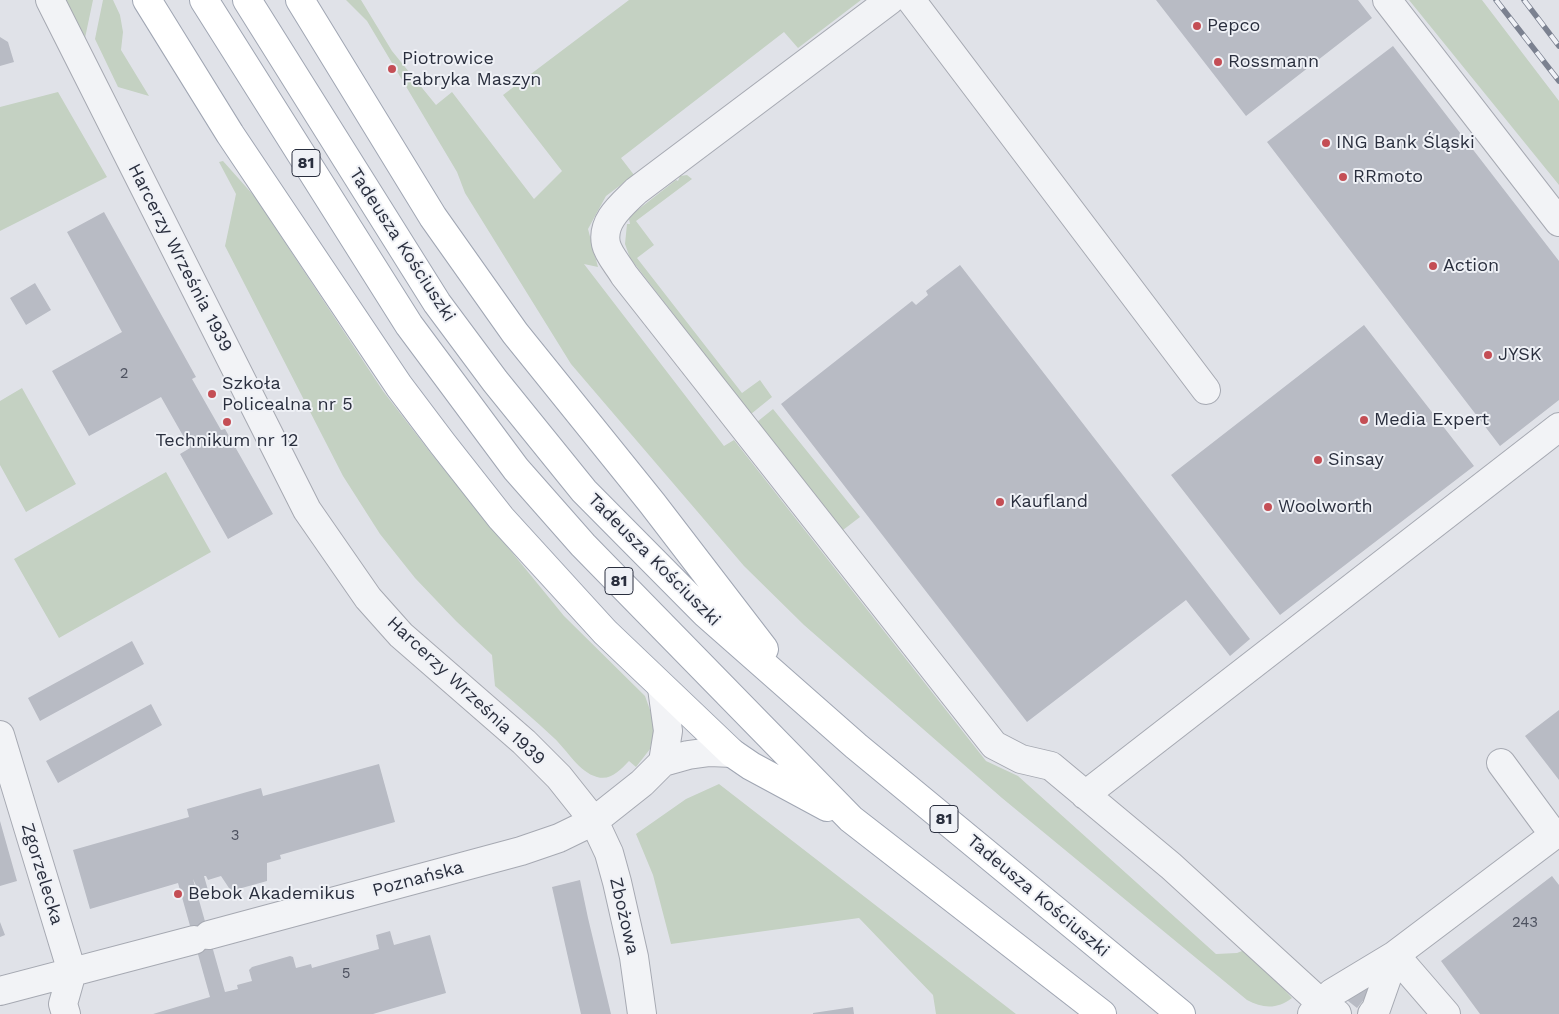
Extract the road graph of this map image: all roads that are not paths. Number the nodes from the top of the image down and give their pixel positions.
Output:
1 (50, 0) edge
2 (147, 0) edge
3 (204, 0) edge
4 (246, 0) edge
5 (300, 0) edge
6 (890, 0) edge
7 (912, 0) edge
8 (1386, 0) edge
9 (1559, 222) edge
10 (1206, 390) dead end
11 (1559, 427) edge
12 (662, 688) junction
13 (800, 695) junction
14 (0, 735) edge
15 (732, 754) junction
16 (663, 762) junction
17 (1501, 762) dead end
18 (1085, 795) junction
19 (851, 819) junction
20 (594, 821) junction
21 (1557, 838) edge
22 (1395, 955) junction
23 (72, 972) junction
24 (0, 991) edge
25 (1324, 1011) edge
26 (66, 1014) edge
27 (642, 1014) edge
28 (1102, 1014) edge
29 (1181, 1014) edge
30 (1372, 1014) edge
31 (1446, 1014) edge

1 - 20 street, Harcerzy Września 1939
2 - 12 main road
3 - 19 main road, Tadeusza Kościuszki / 81
4 - 13 main road, Tadeusza Kościuszki / 81
5 - 13 main road
6 - 18 street
7 - 10 street
8 - 9 street
11 - 18 street
12 - 15 main road
12 - 16 street
13 - 29 main road, Tadeusza Kościuszki / 81
14 - 23 street, Zgorzelecka
15 - 16 street
15 - 19 main road
16 - 20 street
17 - 21 street
18 - 25 street
19 - 28 main road, Tadeusza Kościuszki / 81
20 - 23 street, Poznańska
20 - 27 street, Zbożowa
21 - 22 street
22 - 25 street
22 - 30 street
22 - 31 street
23 - 24 street, Poznańska
23 - 26 street

